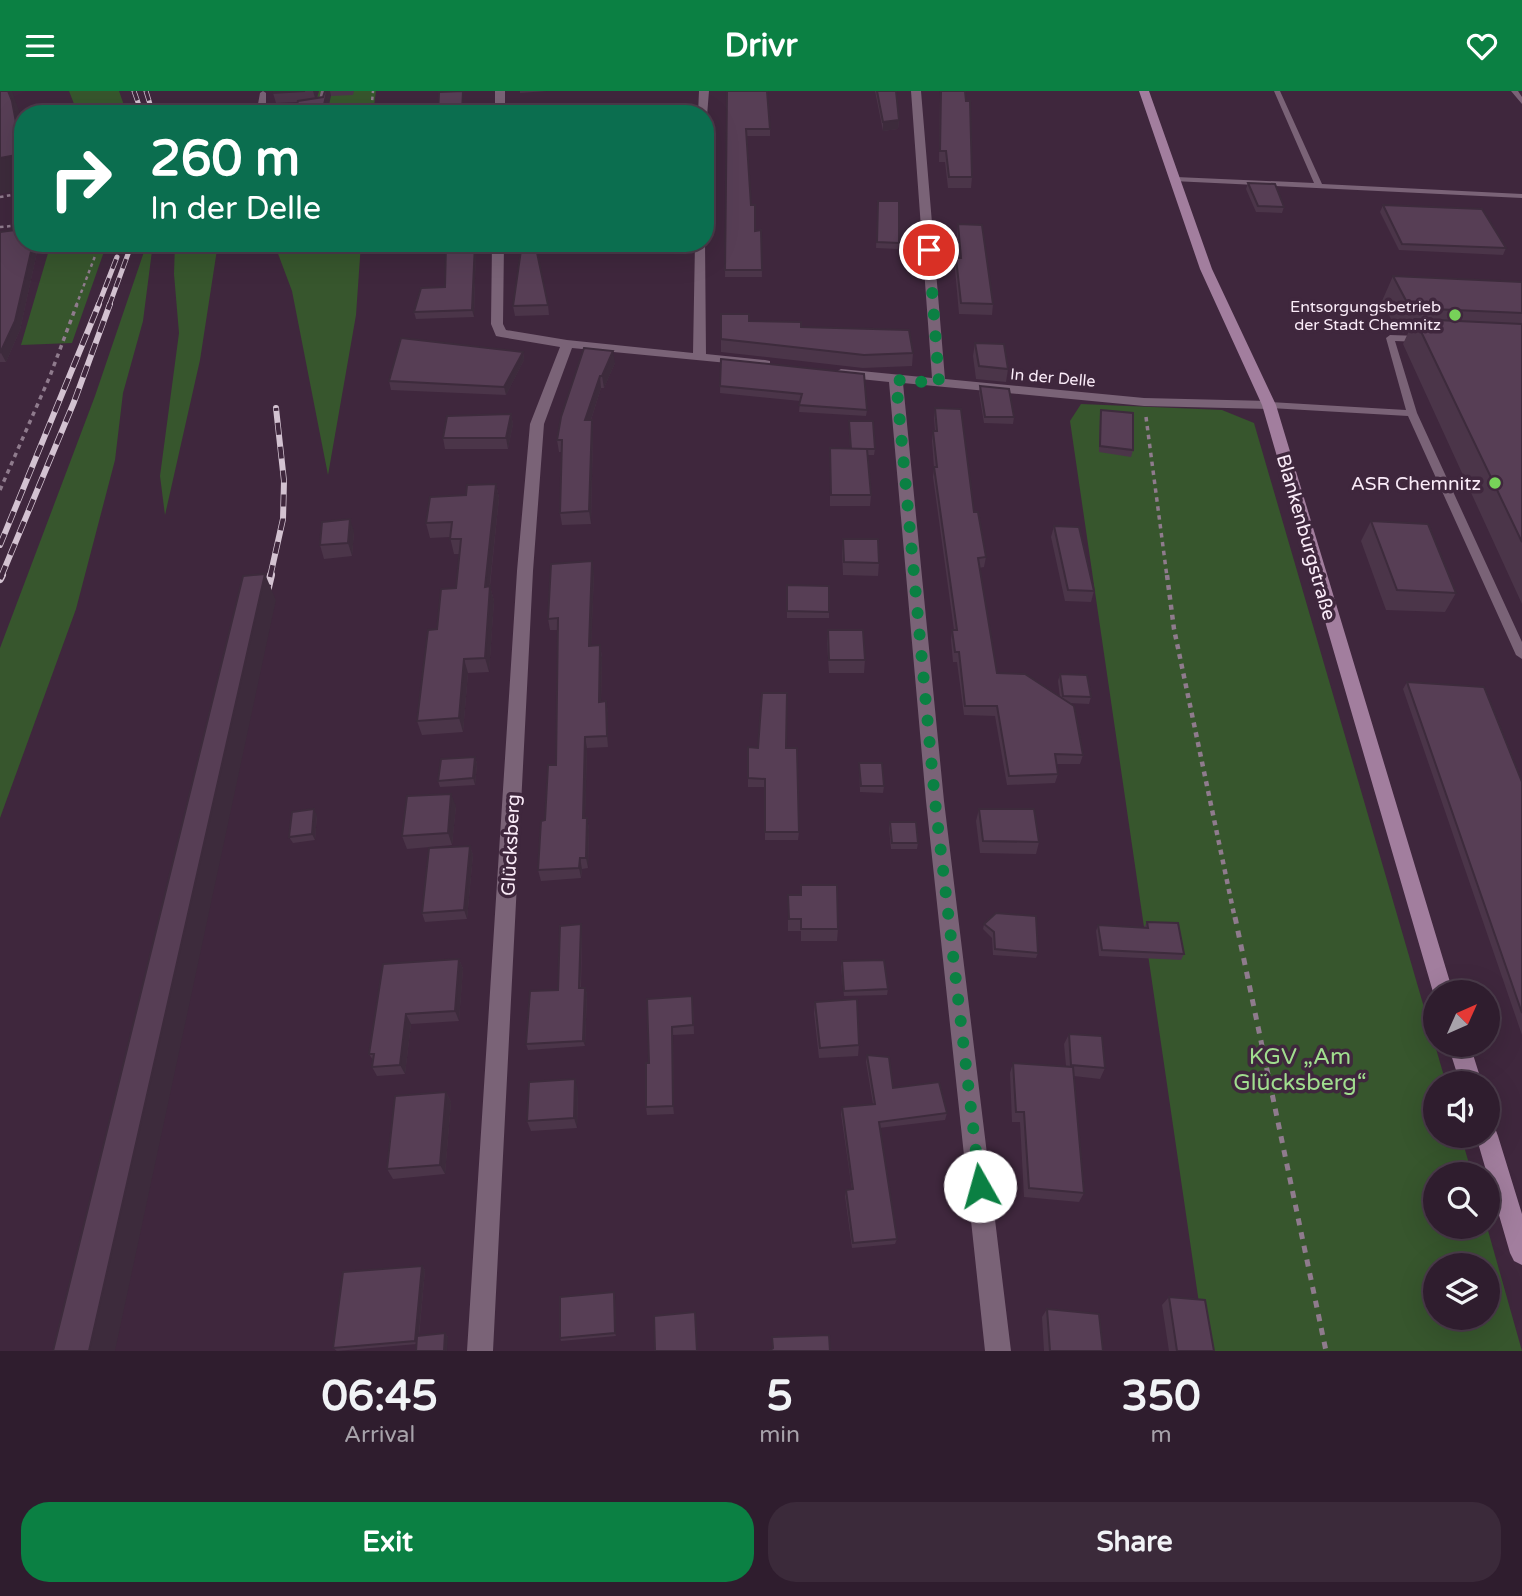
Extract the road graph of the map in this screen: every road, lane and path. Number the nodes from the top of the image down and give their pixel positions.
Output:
1 (916, 91) edge
2 (1144, 91) edge
3 (1277, 91) edge
4 (1514, 91) edge
5 (263, 93) dead end
6 (1522, 103) edge
7 (266, 105) edge
8 (1176, 179) junction
9 (1320, 186) junction
10 (1522, 196) edge
11 (97, 252) edge
12 (498, 252) edge
13 (701, 252) edge
14 (1429, 340) edge
15 (567, 344) junction
16 (699, 356) junction
17 (778, 366) edge
18 (830, 372) edge
19 (896, 380) junction
20 (939, 383) junction
21 (1144, 402) junction
22 (1269, 405) junction
23 (1412, 413) junction
24 (0, 490) edge
25 (1522, 655) edge
26 (1439, 980) edge
27 (1491, 1148) edge
28 (1522, 1253) edge
29 (480, 1351) edge
30 (998, 1351) edge
31 (1326, 1351) edge

1 - 20 street
2 - 8 main road, Blankenburgstraße
3 - 9 lane
4 - 6 lane
5 - 7 lane
8 - 9 lane
8 - 22 main road, Blankenburgstraße
9 - 10 lane
11 - 24 path
12 - 15 street
13 - 16 street
14 - 23 lane
15 - 16 street
15 - 29 street, Glücksberg
16 - 17 street
18 - 19 street, In der Delle
19 - 20 street, In der Delle
19 - 30 street
20 - 21 street, In der Delle
21 - 22 street, In der Delle
21 - 31 path
22 - 23 lane
22 - 26 main road, Blankenburgstraße
23 - 25 lane
27 - 28 main road

